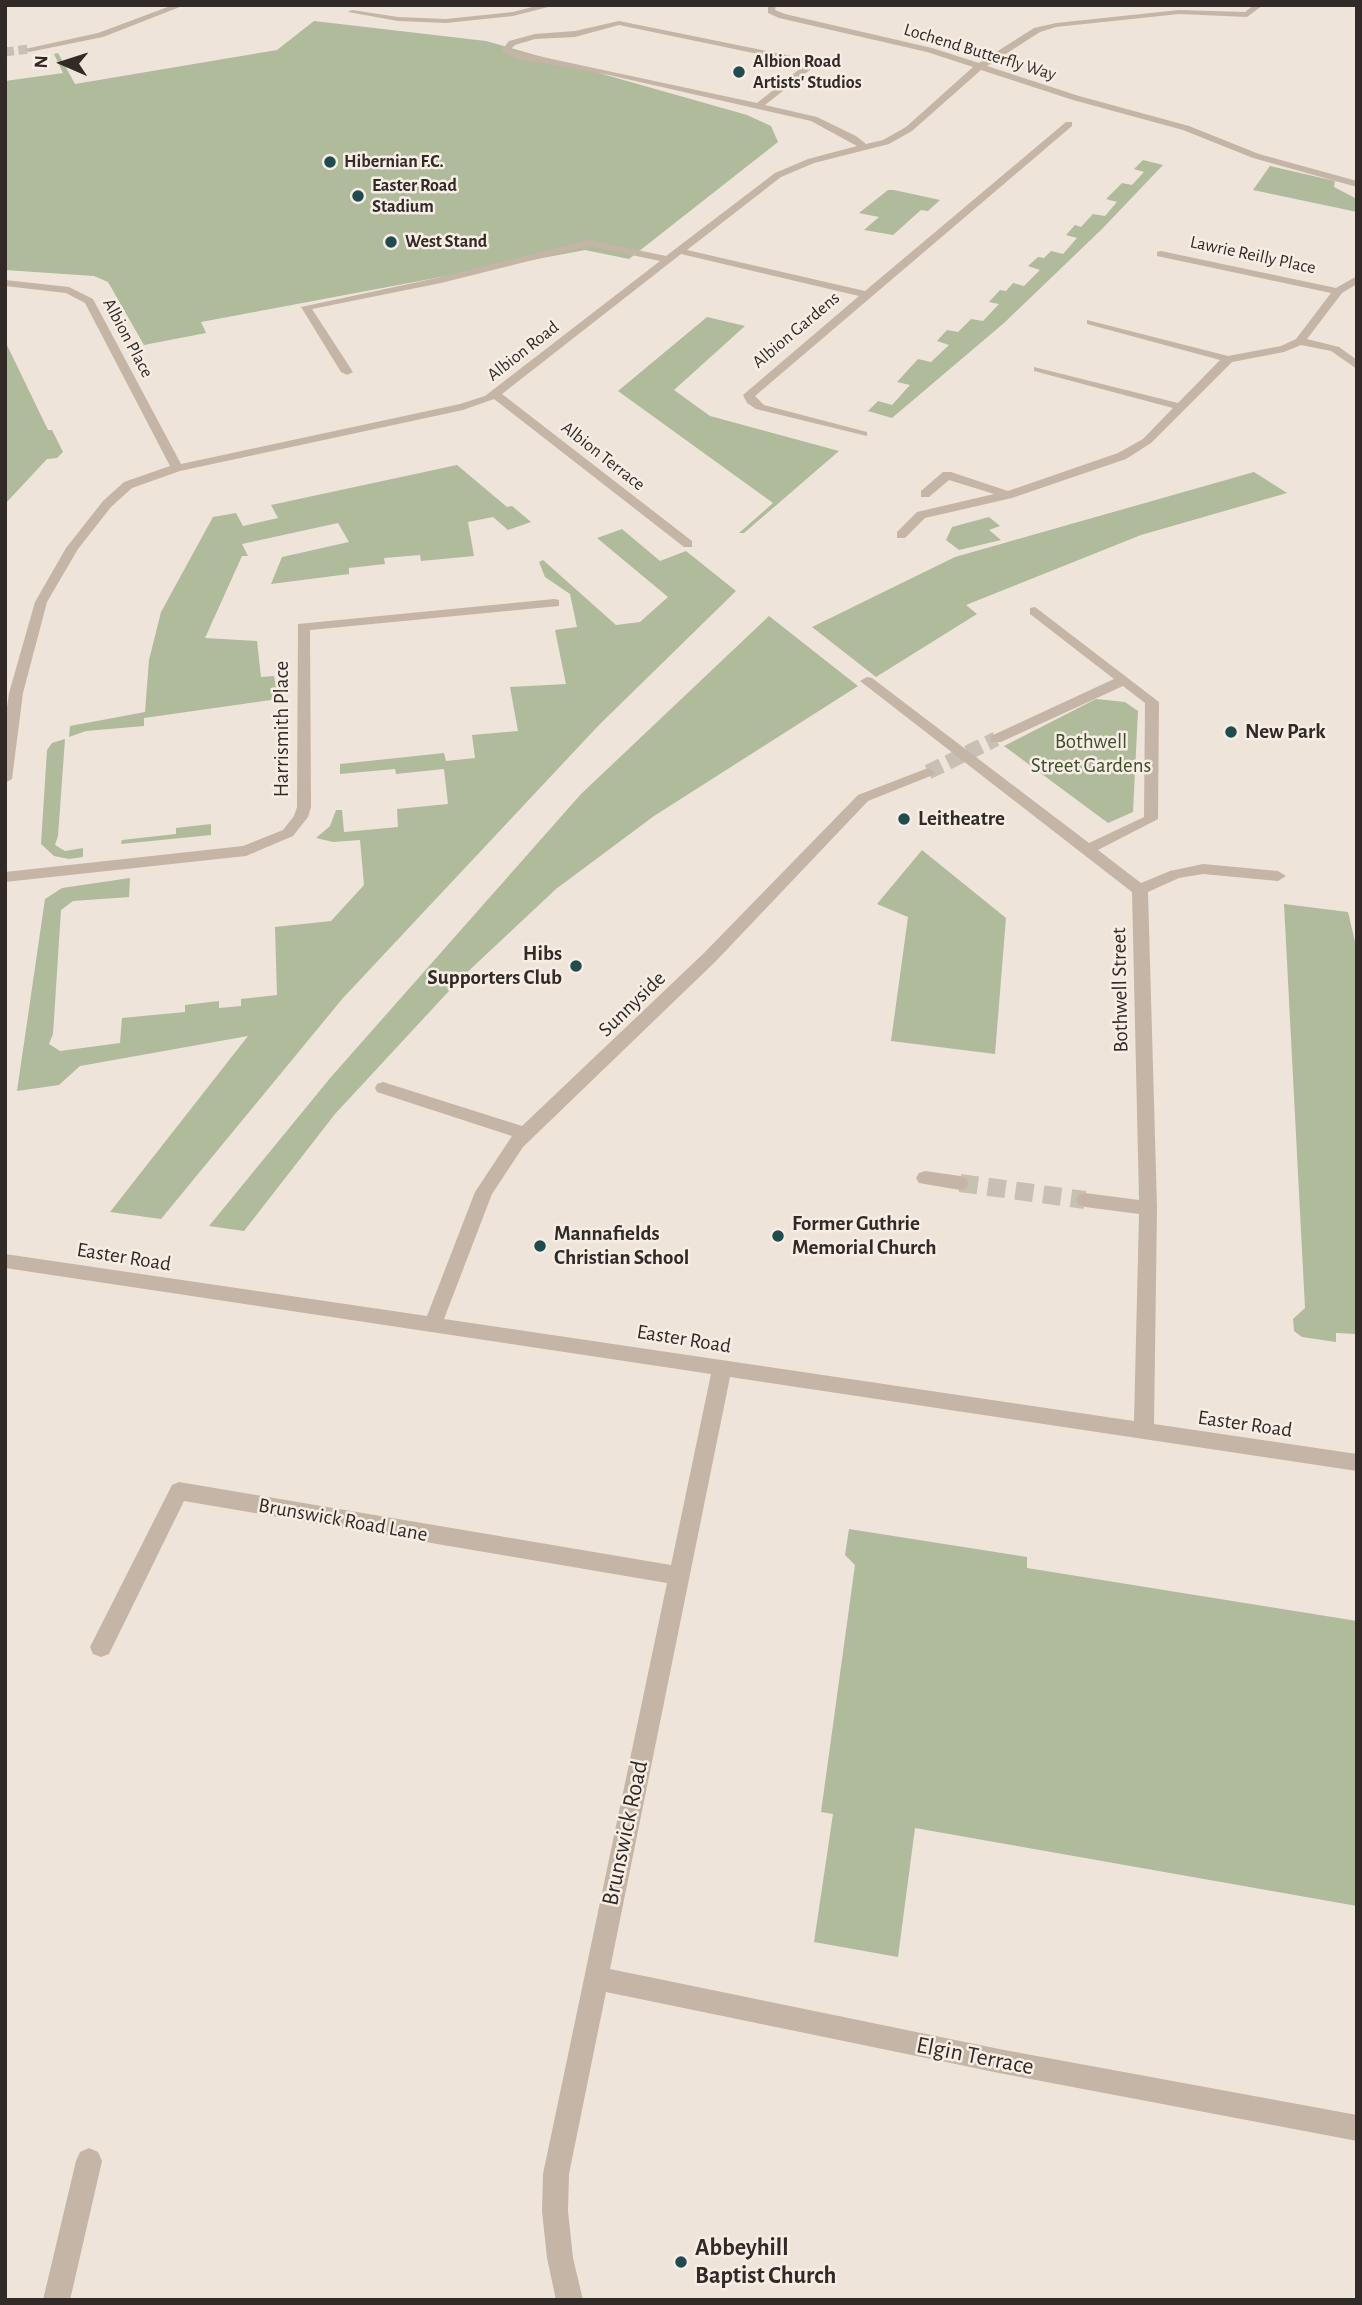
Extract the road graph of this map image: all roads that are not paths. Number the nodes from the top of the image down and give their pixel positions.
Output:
1 (181, 5) edge
2 (360, 5) edge
3 (552, 5) edge
4 (772, 5) edge
5 (1259, 5) edge
6 (29, 49) tunnel mouth
7 (983, 67) junction
8 (760, 105) junction
9 (1069, 124) dead end
10 (866, 148) junction
11 (1357, 184) edge
12 (680, 251) junction
13 (1161, 254) dead end
14 (668, 260) junction
15 (1357, 279) edge
16 (5, 283) edge
17 (1338, 291) junction
18 (867, 295) junction
19 (1091, 322) dead end
20 (1300, 341) junction
21 (1228, 359) junction
22 (1357, 366) edge
23 (1038, 369) dead end
24 (347, 372) dead end
25 (496, 395) junction
26 (1181, 407) junction
27 (863, 434) dead end
28 (177, 468) junction
29 (925, 494) dead end
30 (1008, 495) junction
31 (901, 535) dead end
32 (688, 544) dead end
33 (554, 603) dead end
34 (1035, 611) dead end
35 (1124, 680) junction
36 (867, 681) dead end
37 (996, 739) tunnel mouth
38 (928, 772) tunnel mouth
39 (5, 779) edge
40 (1089, 849) junction
41 (1278, 876) dead end
42 (5, 877) edge
43 (1140, 890) junction
44 (383, 1088) dead end
45 (526, 1134) junction
46 (925, 1178) dead end
47 (960, 1183) tunnel mouth
48 (1084, 1200) tunnel mouth
49 (1148, 1208) junction
50 (5, 1261) edge
51 (433, 1324) junction
52 (722, 1368) junction
53 (1144, 1432) junction
54 (1357, 1463) edge
55 (678, 1576) junction
56 (101, 1647) dead end
57 (595, 1978) junction
58 (1357, 2128) edge
59 (89, 2161) dead end
60 (56, 2300) edge
61 (570, 2300) edge

1 - 6 street
2 - 3 street
4 - 7 street, Lochend Butterfly Way
5 - 7 street, Albion Road
7 - 10 street, Albion Road
7 - 11 street, Lochend Butterfly Way
8 - 8 street
8 - 10 street
9 - 18 street, Albion Gardens
10 - 12 street, Albion Road
12 - 14 street, Albion Road
12 - 18 street, Albion Gardens
13 - 17 street, Lawrie Reilly Place
14 - 24 street
14 - 25 street, Albion Road
15 - 17 street, Lawrie Reilly Place
16 - 28 street, Albion Place
17 - 20 street, Lawrie Reilly Place
18 - 27 street, Albion Gardens
19 - 21 street
20 - 21 street
20 - 22 street
21 - 26 street
23 - 26 street
25 - 28 street, Albion Road
25 - 32 street, Albion Terrace
26 - 30 street
28 - 39 street, Albion Road
29 - 30 street
30 - 31 street
33 - 42 street, Harrismith Place
34 - 35 street
35 - 37 street
35 - 40 street
36 - 40 street
38 - 45 street, Sunnyside
40 - 43 street
41 - 43 street
43 - 49 street, Bothwell Street
44 - 45 street
45 - 51 street, Sunnyside
46 - 47 street
48 - 49 street
49 - 53 street, Bothwell Street
50 - 51 street, Easter Road
51 - 52 street, Easter Road
52 - 53 street, Easter Road
52 - 55 street, Brunswick Road
53 - 54 street, Easter Road
55 - 56 street, Brunswick Road Lane
55 - 57 street, Brunswick Road
57 - 58 street, Elgin Terrace
57 - 61 street, Brunswick Road
59 - 60 street

